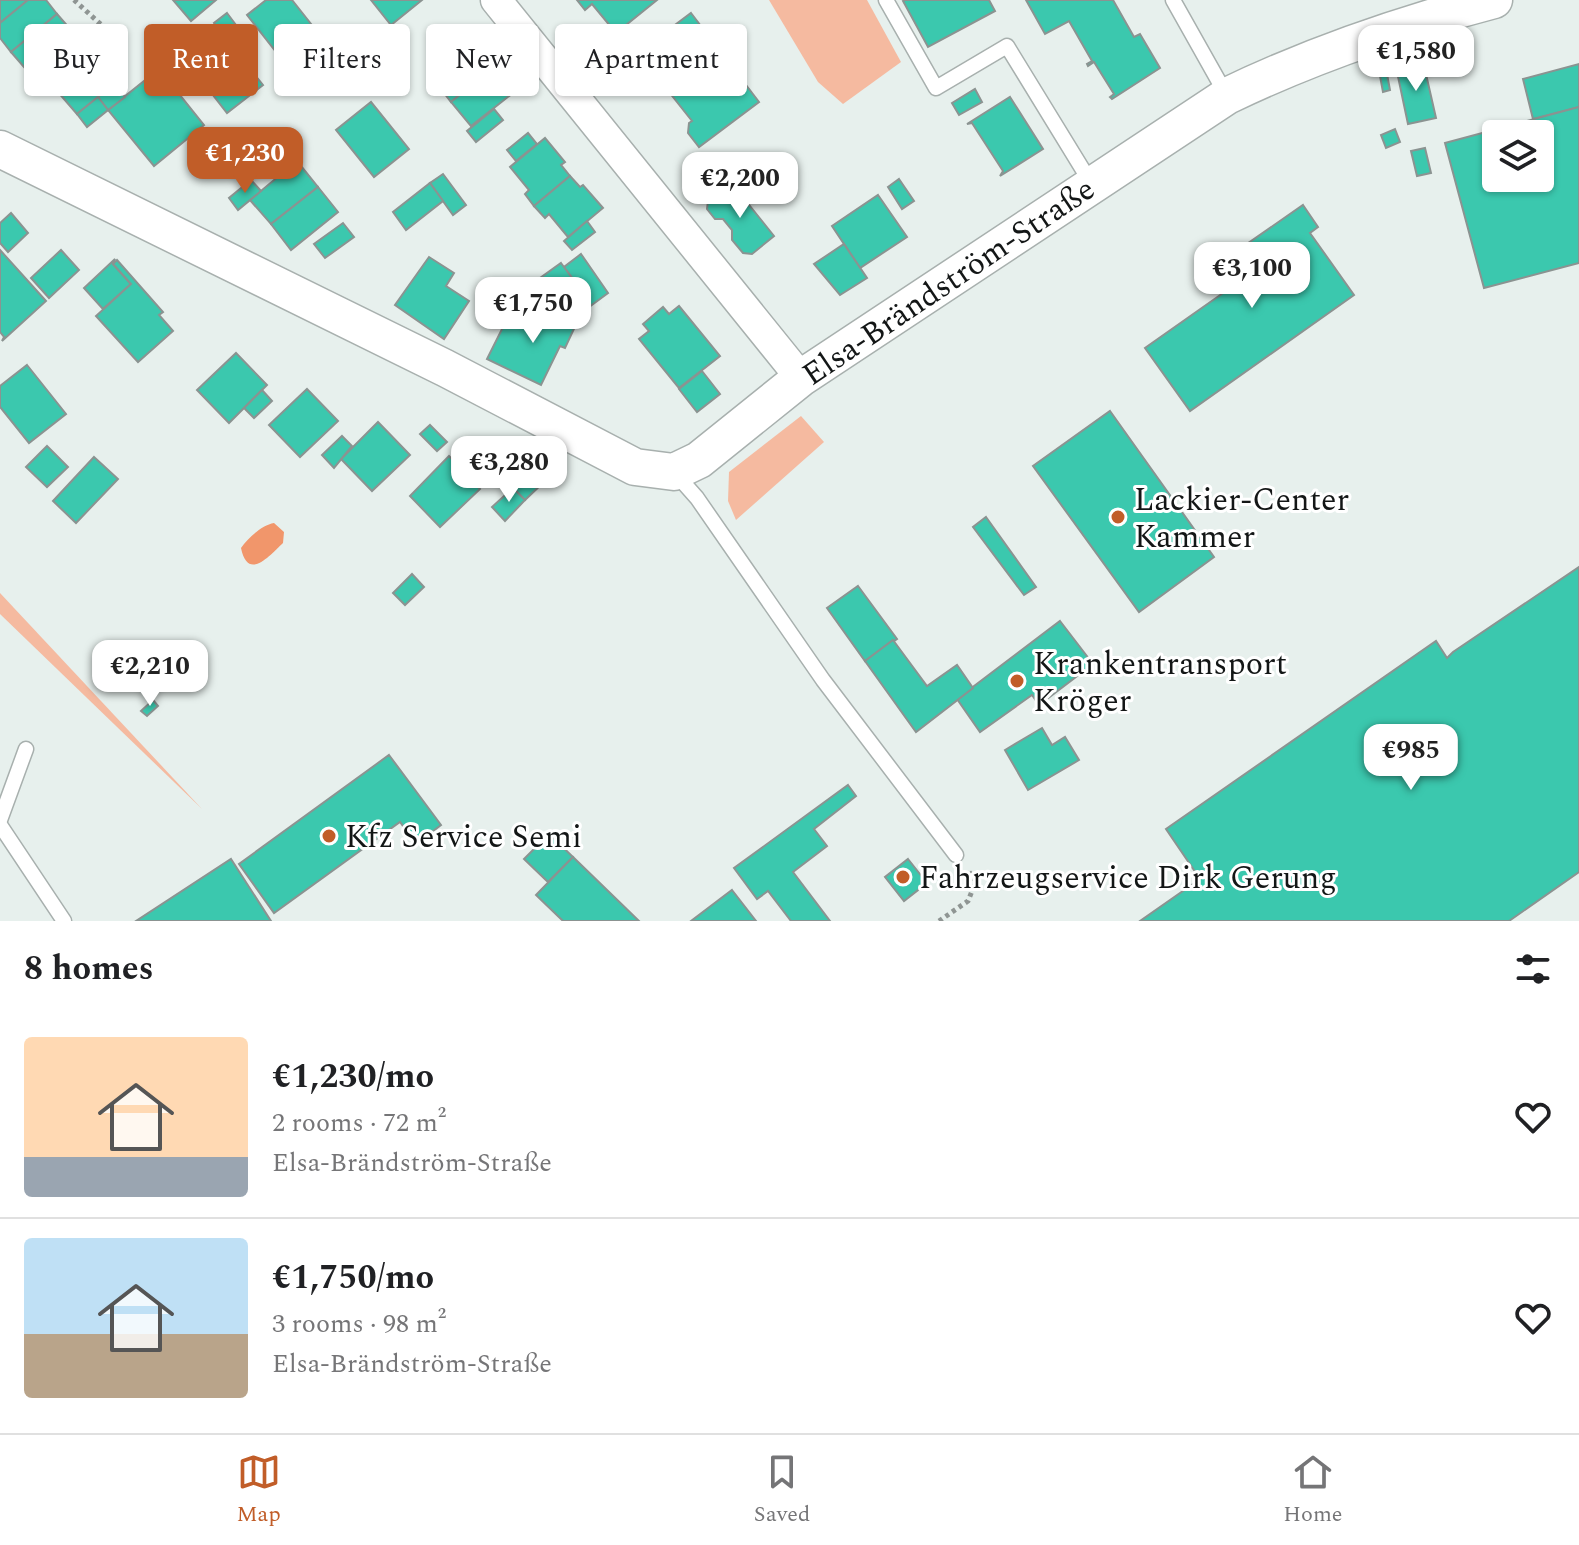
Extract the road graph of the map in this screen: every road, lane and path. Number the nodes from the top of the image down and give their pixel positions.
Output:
1 (74, 0) edge
2 (496, 0) edge
3 (886, 0) edge
4 (1173, 0) edge
5 (1494, 0) edge
6 (100, 24) edge
7 (1227, 96) junction
8 (0, 149) edge
9 (1093, 186) junction
10 (801, 378) junction
11 (674, 472) junction
12 (26, 749) dead end
13 (0, 822) edge
14 (956, 855) dead end
15 (976, 881) dead end
16 (64, 921) edge
17 (939, 921) edge

1 - 6 path
2 - 10 street
3 - 9 lane
4 - 7 lane
5 - 7 street, Elsa-Brändström-Straße
7 - 9 street, Elsa-Brändström-Straße
8 - 11 street
9 - 10 street, Elsa-Brändström-Straße
10 - 11 street, Elsa-Brändström-Straße
11 - 14 lane
12 - 13 lane
13 - 16 lane
15 - 17 path

